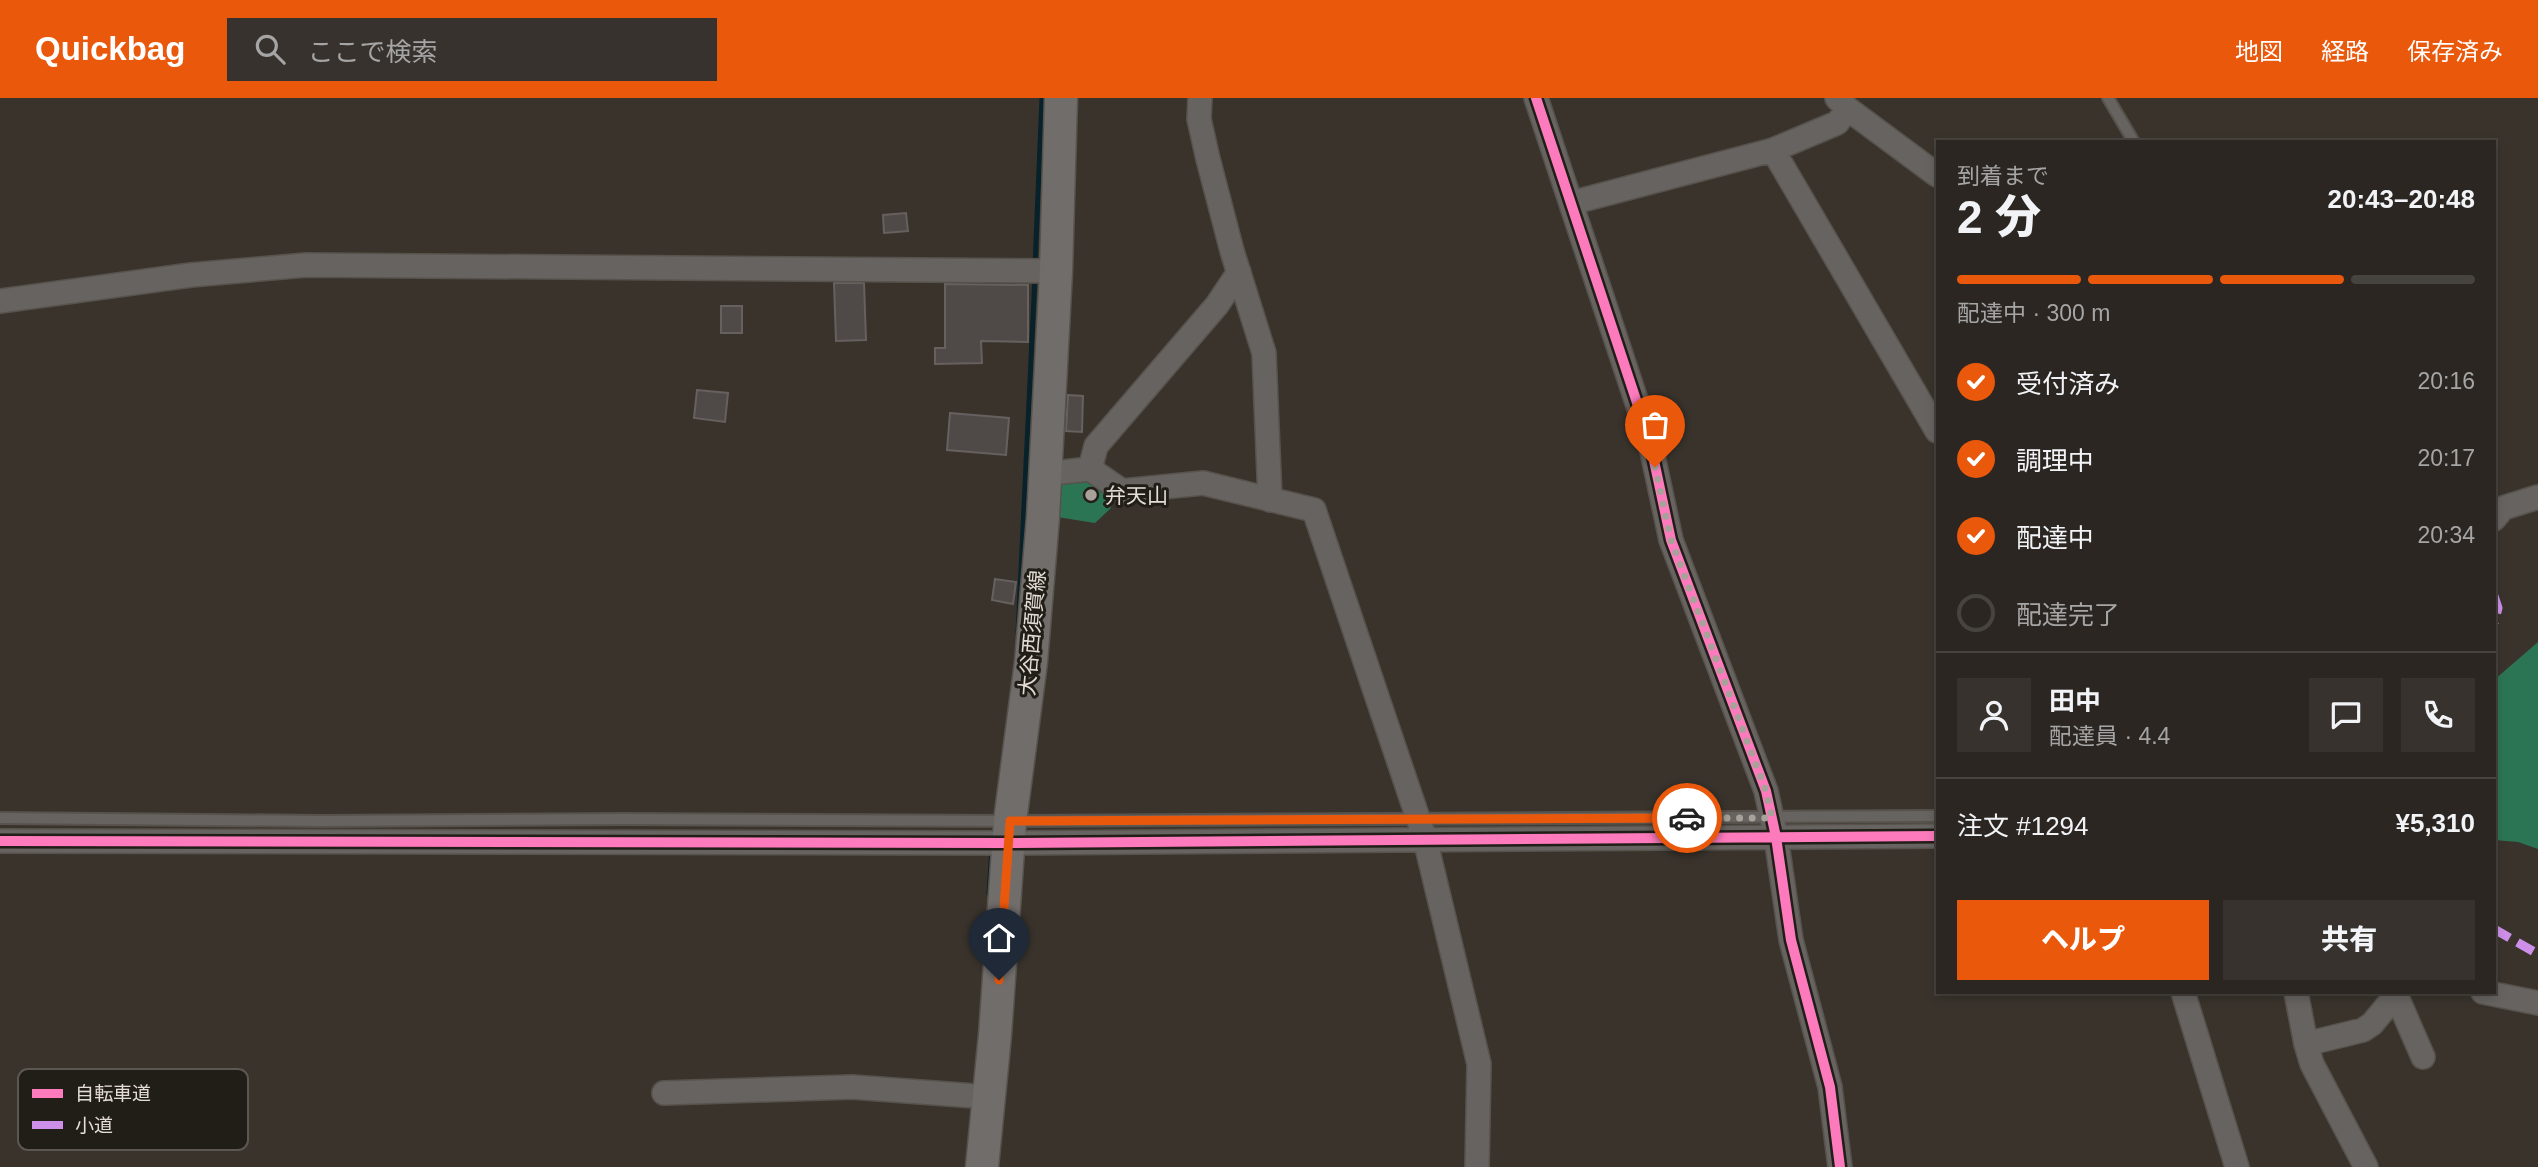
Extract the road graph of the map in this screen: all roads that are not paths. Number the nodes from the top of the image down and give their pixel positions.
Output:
1 (1061, 98) edge
2 (1200, 98) edge
3 (1536, 98) edge
4 (2108, 98) edge
5 (1842, 104) edge
6 (2133, 140) edge
7 (1773, 150) junction
8 (1936, 174) edge
9 (1571, 203) junction
10 (1056, 271) junction
11 (1239, 272) junction
12 (0, 301) edge
13 (1936, 429) edge
14 (1090, 469) junction
15 (1045, 474) junction
16 (2538, 497) edge
17 (1270, 500) junction
18 (2496, 517) edge
19 (1936, 816) edge
20 (0, 818) edge
21 (1774, 827) junction
22 (1421, 829) junction
23 (1009, 832) junction
24 (1936, 835) edge
25 (0, 841) edge
26 (2184, 994) edge
27 (2296, 994) edge
28 (2400, 994) edge
29 (2493, 994) edge
30 (2538, 1003) edge
31 (2306, 1044) junction
32 (2423, 1057) dead end
33 (664, 1093) dead end
34 (989, 1097) junction
35 (982, 1167) edge
36 (1476, 1167) edge
37 (1840, 1167) edge
38 (2237, 1167) edge
39 (2366, 1167) edge

1 - 10 main road, 大谷西須賀線
2 - 11 street
3 - 9 street
4 - 6 lane
5 - 7 street
5 - 8 street
7 - 9 street
7 - 13 street
9 - 21 street
10 - 12 street
10 - 15 main road, 大谷西須賀線
11 - 14 street
11 - 17 street
14 - 15 street
14 - 17 street
15 - 23 main road, 大谷西須賀線
16 - 18 street
17 - 22 street
19 - 21 lane
20 - 23 lane
21 - 22 street
21 - 24 street
21 - 37 street
22 - 23 street
22 - 36 street
23 - 25 street
23 - 34 main road, 大谷西須賀線
26 - 38 street
27 - 31 street
28 - 31 street
28 - 32 street
29 - 30 street
31 - 39 street
33 - 34 street
34 - 35 main road, 大谷西須賀線

